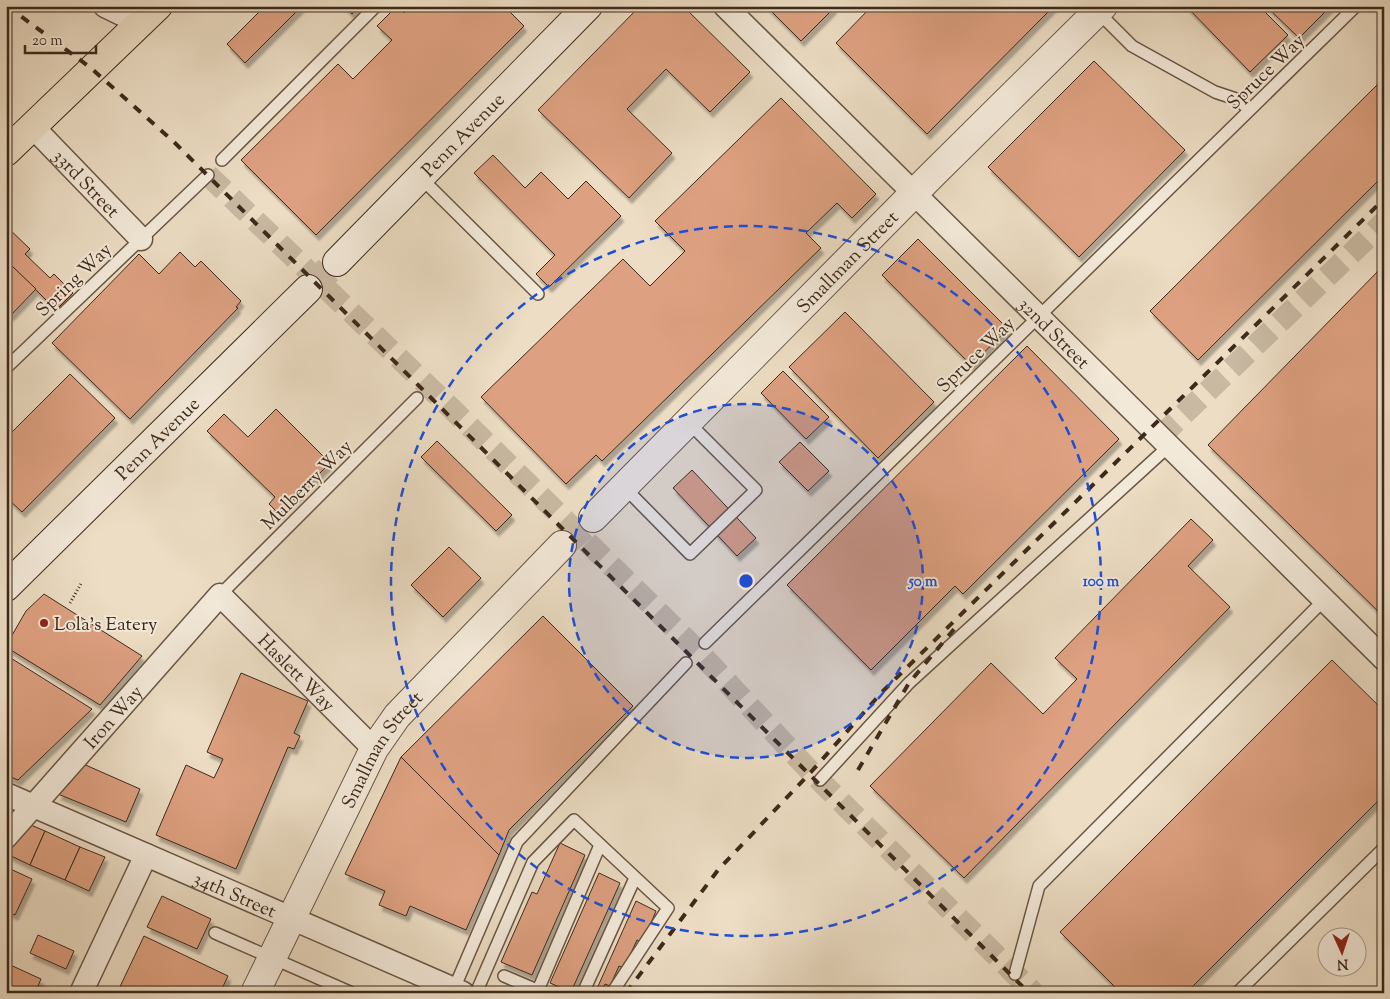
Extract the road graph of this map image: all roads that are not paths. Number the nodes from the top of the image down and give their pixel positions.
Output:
1 (105, 6) edge
2 (376, 6) edge
3 (588, 6) edge
4 (725, 6) edge
5 (1356, 6) edge
6 (1100, 9) edge
7 (149, 15) edge
8 (1249, 110) junction
9 (32, 126) junction
10 (6, 152) edge
11 (222, 160) dead end
12 (208, 175) dead end
13 (421, 178) junction
14 (915, 193) junction
15 (141, 239) junction
16 (337, 262) tunnel mouth
17 (308, 289) tunnel mouth
18 (538, 294) dead end
19 (1039, 317) junction
20 (6, 368) edge
21 (418, 398) dead end
22 (688, 422) junction
23 (1170, 446) junction
24 (624, 487) junction
25 (593, 518) tunnel mouth
26 (562, 545) tunnel mouth
27 (6, 587) edge
28 (220, 595) junction
29 (1324, 600) junction
30 (705, 644) dead end
31 (1384, 659) edge
32 (686, 663) dead end
33 (374, 749) junction
34 (820, 780) dead end
35 (6, 794) edge
36 (32, 806) junction
37 (6, 837) edge
38 (600, 844) junction
39 (1384, 848) edge
40 (146, 855) junction
41 (635, 878) junction
42 (292, 917) junction
43 (215, 932) dead end
44 (272, 958) junction
45 (1015, 974) dead end
46 (504, 976) dead end
47 (456, 991) edge
48 (541, 991) edge
49 (81, 993) edge
50 (255, 993) edge
51 (352, 993) edge
52 (476, 993) edge
53 (584, 993) edge
54 (612, 993) edge
55 (1237, 993) edge

1 - 7 street
2 - 11 lane
3 - 13 street, Penn Avenue
4 - 14 street, 32nd Street
5 - 8 lane, Spruce Way
6 - 8 lane
6 - 14 street, Smallman Street
7 - 9 main road
8 - 19 lane, Spruce Way
9 - 10 main road
9 - 15 street, 33rd Street
12 - 15 lane, Spring Way
13 - 16 street, Penn Avenue
13 - 18 lane
14 - 19 street, 32nd Street
14 - 22 street, Smallman Street
15 - 20 lane, Spring Way
17 - 27 street, Penn Avenue
19 - 23 street, 32nd Street
19 - 30 lane, Spruce Way
21 - 28 lane, Mulberry Way
22 - 24 street, Smallman Street
22 - 24 lane
23 - 29 street, 32nd Street
23 - 34 lane
24 - 25 street, Smallman Street
26 - 33 street, Smallman Street
28 - 33 street, Haslett Way
28 - 36 street, Iron Way
29 - 31 street, 32nd Street
29 - 45 lane
32 - 47 lane
33 - 42 street, Smallman Street
35 - 36 street, 34th Street
36 - 37 street, Iron Way
36 - 40 street, 34th Street
38 - 41 lane
38 - 48 lane
38 - 52 lane
39 - 55 lane
40 - 42 street, 34th Street
40 - 49 street
41 - 53 lane
41 - 54 lane
42 - 44 street, Smallman Street
42 - 47 street, 34th Street
43 - 44 lane
44 - 50 street, Smallman Street
44 - 51 lane
46 - 48 lane

